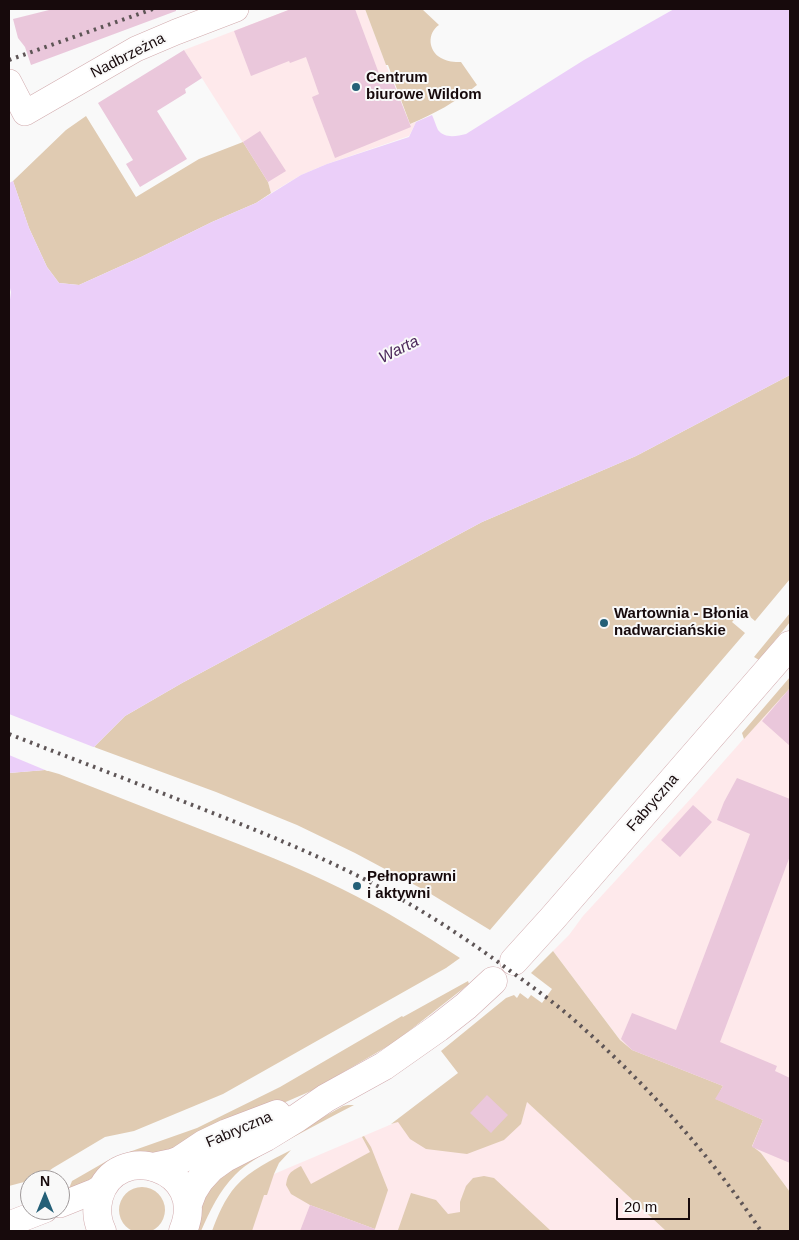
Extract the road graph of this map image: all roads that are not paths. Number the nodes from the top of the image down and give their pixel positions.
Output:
1 (236, 9) edge
2 (9, 82) edge
3 (790, 645) edge
4 (514, 960) dead end
5 (493, 981) dead end
6 (326, 1098) junction
7 (153, 1167) junction
8 (104, 1186) junction
9 (70, 1201) edge
10 (188, 1204) junction
11 (102, 1231) edge
12 (183, 1231) edge

1 - 2 street, Nadbrzeżna
3 - 4 street, Fabryczna
5 - 6 street, Fabryczna
6 - 7 street, Fabryczna
6 - 10 street, Fabryczna
7 - 8 street, Fabryczna
7 - 10 street
8 - 9 street
8 - 11 street
10 - 12 street, Fabryczna

